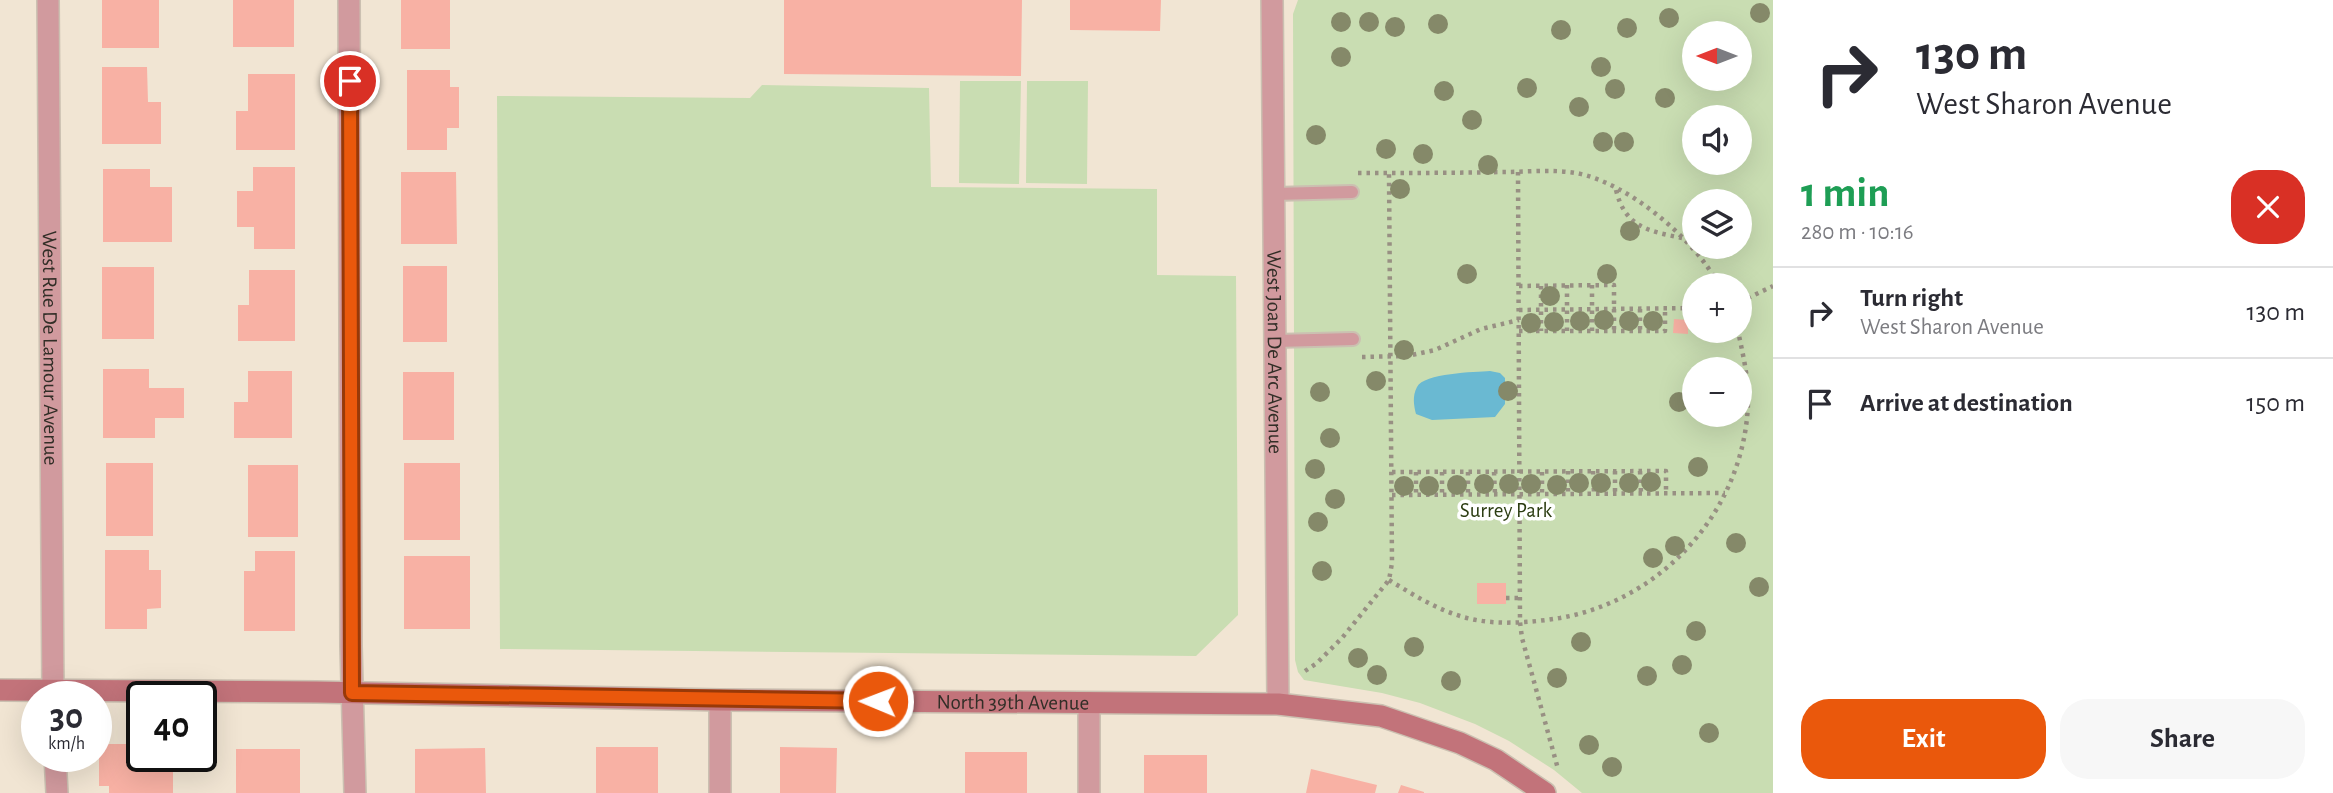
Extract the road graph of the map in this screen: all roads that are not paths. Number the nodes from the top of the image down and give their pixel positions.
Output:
1 (48, 0) edge
2 (349, 0) edge
3 (1272, 0) edge
4 (1352, 192) dead end
5 (1274, 194) junction
6 (1353, 339) dead end
7 (1275, 341) junction
8 (53, 681) edge
9 (0, 690) edge
10 (21, 692) edge
11 (352, 693) junction
12 (112, 694) edge
13 (720, 700) junction
14 (1089, 703) junction
15 (1278, 704) junction
16 (56, 772) edge
17 (57, 793) edge
18 (355, 793) edge
19 (720, 793) edge
20 (1089, 793) edge
21 (1544, 793) edge

1 - 8 street, West Rue De Lamour Avenue
2 - 11 street
3 - 5 street, West Joan De Arc Avenue
4 - 5 lane
5 - 7 street, West Joan De Arc Avenue
6 - 7 lane
7 - 15 street, West Joan De Arc Avenue
9 - 10 street, North 39th Avenue
11 - 12 street, North 39th Avenue
11 - 13 street, North 39th Avenue
11 - 18 street
13 - 14 street, North 39th Avenue
13 - 19 street
14 - 15 street, North 39th Avenue
14 - 20 street
15 - 21 street, North 39th Avenue
16 - 17 street

